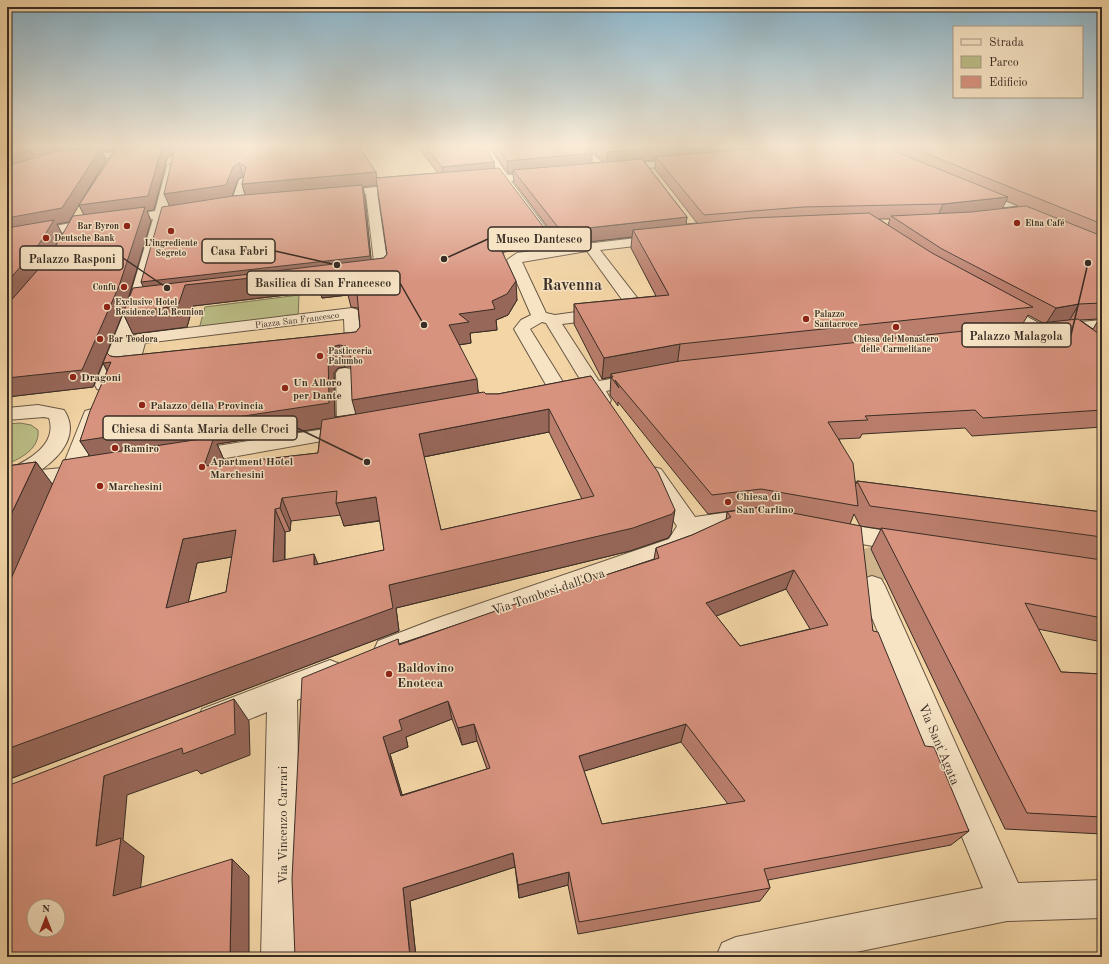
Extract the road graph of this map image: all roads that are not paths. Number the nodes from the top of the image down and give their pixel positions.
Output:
1 (166, 192) edge
2 (239, 192) edge
3 (352, 192) edge
4 (371, 192) edge
5 (513, 192) edge
6 (971, 192) edge
7 (972, 192) edge
8 (324, 195) edge
9 (252, 202) edge
10 (199, 208) edge
11 (83, 213) edge
12 (161, 213) junction
13 (1020, 214) junction
14 (1001, 217) edge
15 (76, 226) junction
16 (673, 238) edge
17 (7, 239) edge
18 (66, 243) edge
19 (591, 248) junction
20 (556, 251) junction
21 (352, 277) edge
22 (989, 300) edge
23 (547, 318) junction
24 (1102, 325) edge
25 (1069, 328) junction
26 (1042, 331) junction
27 (1018, 334) edge
28 (1091, 344) edge
29 (133, 356) junction
30 (114, 358) junction
31 (344, 360) junction
32 (654, 376) edge
33 (586, 389) junction
34 (540, 398) edge
35 (7, 414) edge
36 (612, 414) edge
37 (370, 428) edge
38 (347, 432) junction
39 (174, 460) edge
40 (644, 460) edge
41 (103, 471) edge
42 (70, 474) junction
43 (8, 480) edge
44 (58, 504) edge
45 (770, 520) edge
46 (689, 526) junction
47 (809, 527) edge
48 (924, 546) edge
49 (872, 586) tunnel mouth
50 (282, 692) junction
51 (186, 729) edge
52 (1102, 899) edge
53 (1007, 902) junction
54 (281, 957) edge
55 (736, 957) edge

1 - 12 street
2 - 9 street
3 - 8 street
4 - 21 street
5 - 20 street
6 - 13 street
7 - 13 street
10 - 12 street
11 - 15 street
12 - 15 street
12 - 30 street
13 - 14 street
15 - 17 street
15 - 18 street
16 - 19 street
19 - 20 street
19 - 23 street
20 - 23 street
22 - 26 street
23 - 33 street
23 - 33 street
24 - 25 street
25 - 26 street
25 - 28 street
26 - 27 street
29 - 30 street
29 - 31 street, Piazza San Francesco
29 - 31 street, Piazza San Francesco
30 - 42 street
31 - 38 street
32 - 33 street
33 - 34 street
33 - 36 street
35 - 43 street
37 - 38 street
38 - 39 street
40 - 46 street
41 - 42 street
42 - 43 street
42 - 44 street
45 - 46 street
46 - 50 street, Via Tombesi dall'Ova
47 - 48 street
49 - 53 street, Via Sant'Agata
50 - 51 street, Via Tombesi dall'Ova
50 - 54 street, Via Vincenzo Carrari
52 - 53 street
53 - 55 street

